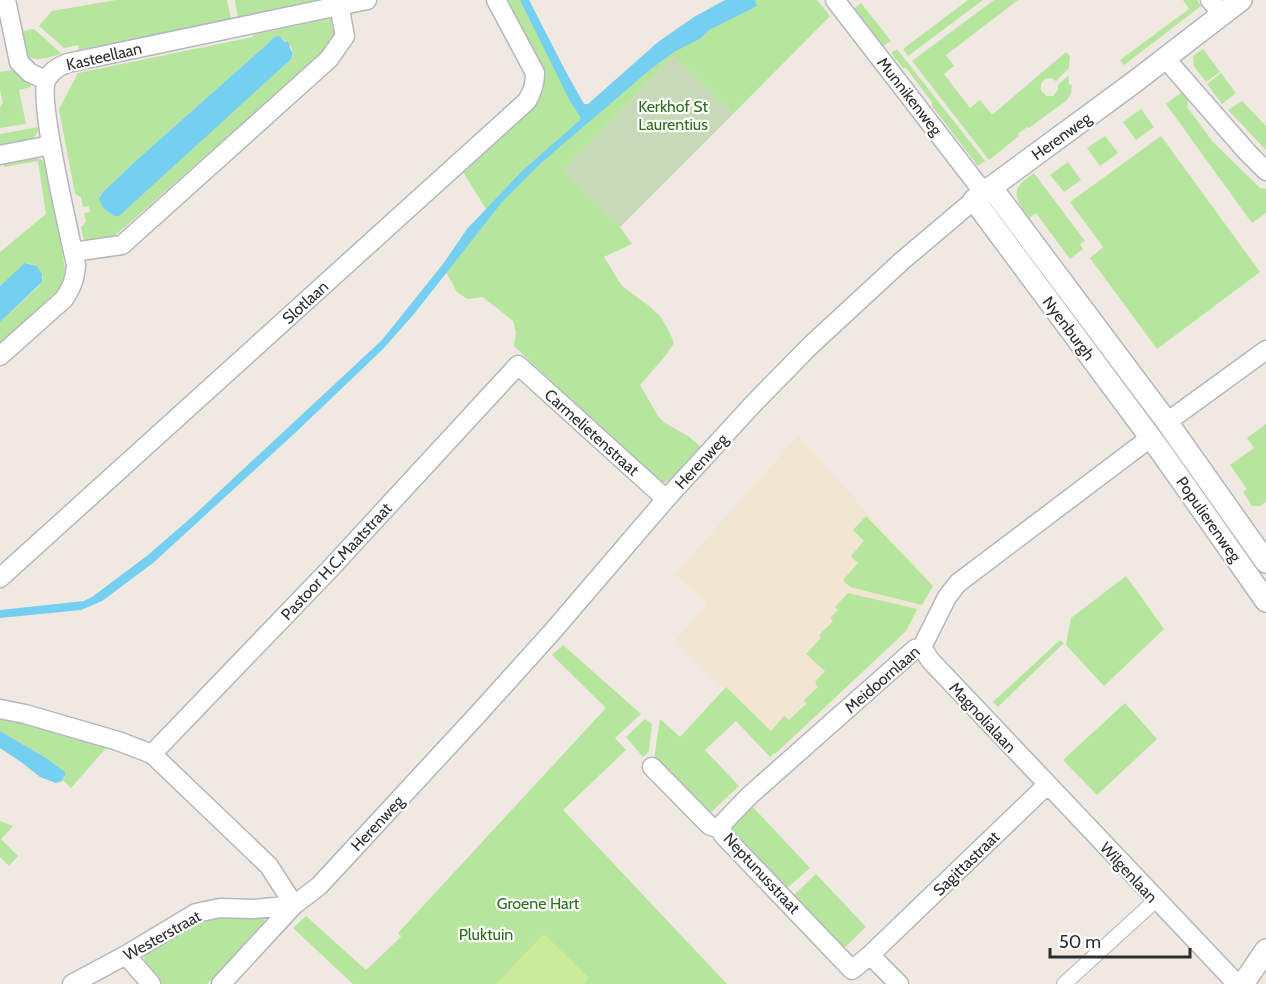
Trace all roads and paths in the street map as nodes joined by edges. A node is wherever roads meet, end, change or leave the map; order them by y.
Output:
1 (6, 0) edge
2 (367, 0) edge
3 (496, 0) edge
4 (835, 0) edge
5 (1241, 0) edge
6 (339, 5) junction
7 (1216, 7) edge
8 (1165, 58) junction
9 (46, 80) junction
10 (51, 145) junction
11 (0, 155) edge
12 (1266, 171) edge
13 (983, 194) junction
14 (73, 252) junction
15 (1266, 350) edge
16 (0, 356) edge
17 (518, 365) joint
18 (1167, 422) junction
19 (1150, 438) junction
20 (666, 499) junction
21 (1259, 539) edge
22 (1266, 562) edge
23 (0, 578) edge
24 (1266, 601) edge
25 (922, 647) junction
26 (0, 709) edge
27 (152, 754) junction
28 (652, 766) dead end
29 (1047, 785) junction
30 (722, 830) junction
31 (1156, 900) junction
32 (294, 905) junction
33 (884, 941) joint
34 (1266, 950) edge
35 (126, 955) junction
36 (870, 955) junction
37 (72, 984) edge
38 (151, 984) edge
39 (221, 984) edge
40 (899, 984) edge
41 (1064, 984) edge
42 (1237, 984) edge
43 (1243, 984) edge

1 - 9 street
2 - 6 street, Kasteellaan
3 - 23 street, Slotlaan
4 - 13 street, Munnikenweg
5 - 7 street, Herenweg
6 - 9 street, Kasteellaan
6 - 14 street
7 - 8 street, Herenweg
8 - 12 street
8 - 13 street, Herenweg
9 - 10 street, Kasteellaan
10 - 11 street
10 - 14 street, Kasteellaan
13 - 18 street, Nyenburgh
13 - 19 street, Nyenburgh
13 - 20 street, Herenweg
14 - 16 street, Kasteellaan
15 - 18 street
17 - 20 street, Carmelietenstraat
17 - 27 street, Pastoor H.C.Maatstraat
18 - 19 street
18 - 21 street, Populierenweg
19 - 24 street, Populierenweg
19 - 25 street, Meidoornlaan
20 - 32 street, Herenweg
21 - 22 street, Populierenweg
25 - 29 street, Magnolialaan
25 - 30 street, Meidoornlaan
26 - 27 street
27 - 32 street
28 - 30 street, Neptunusstraat
29 - 31 street, Wilgenlaan
29 - 33 street, Sagittastraat
30 - 36 street, Neptunusstraat
31 - 41 street
31 - 42 street, Wilgenlaan
32 - 35 street, Westerstraat
32 - 39 street, Herenweg
33 - 36 street, Neptunusstraat
34 - 43 street
35 - 37 street, Westerstraat
35 - 38 street
36 - 40 street

